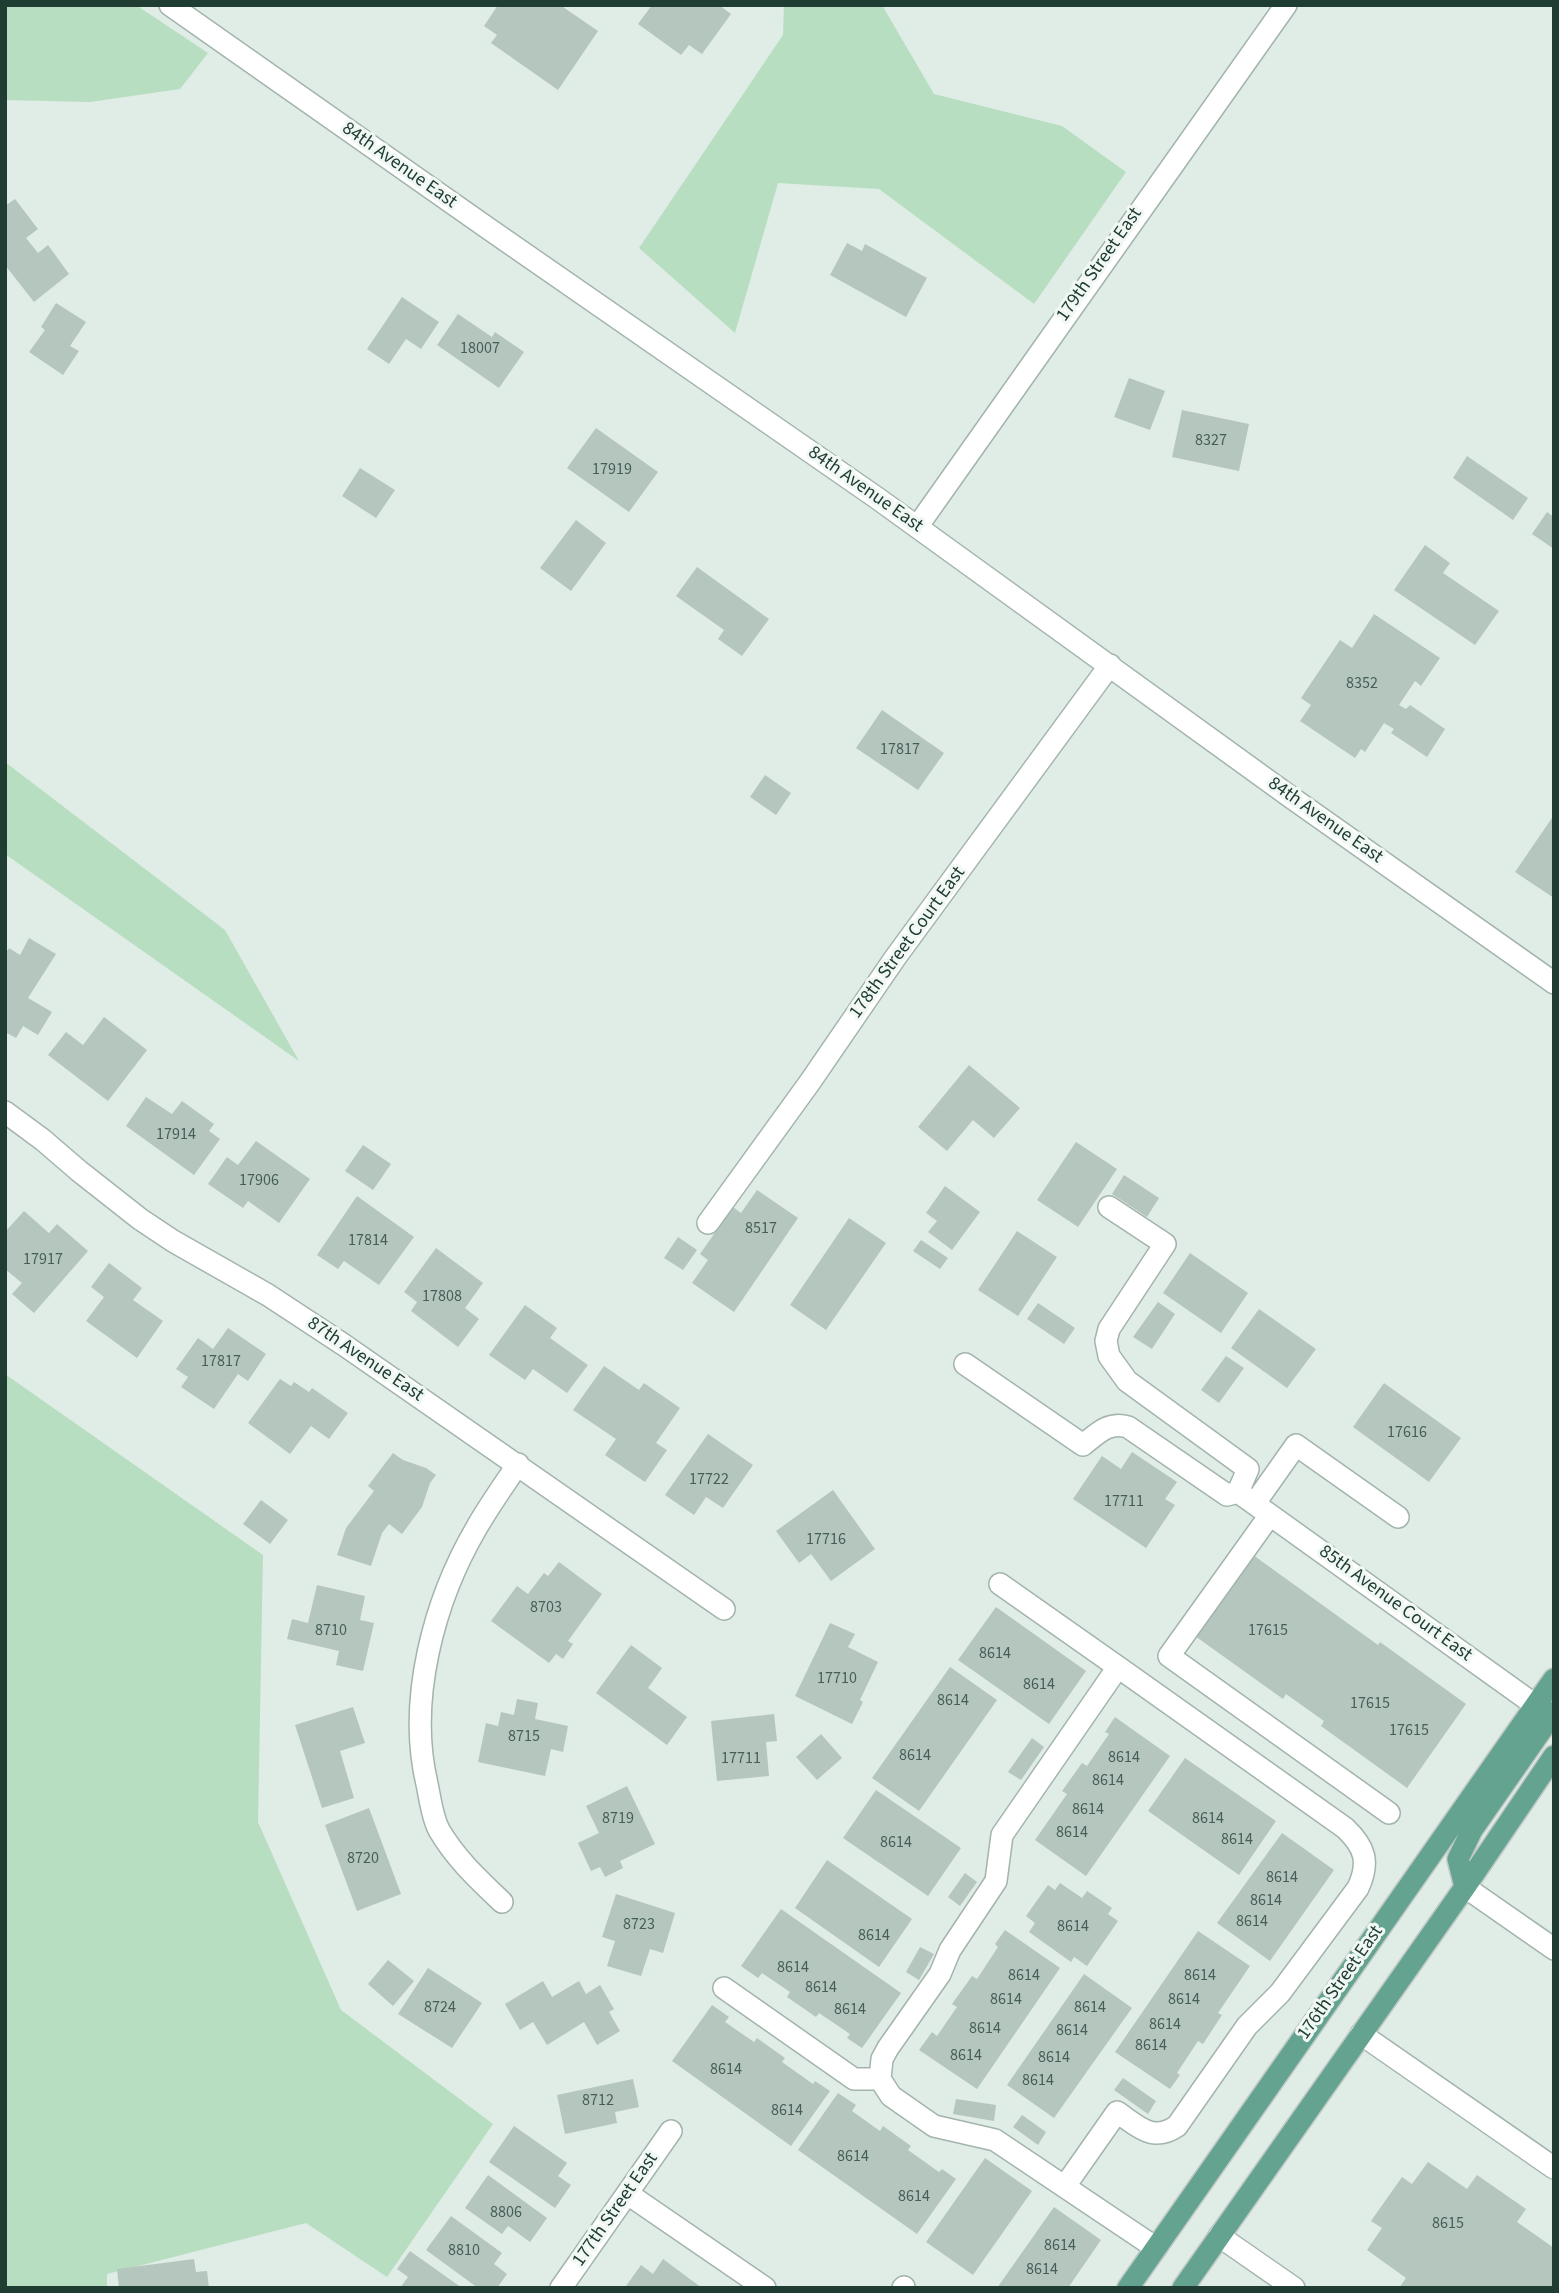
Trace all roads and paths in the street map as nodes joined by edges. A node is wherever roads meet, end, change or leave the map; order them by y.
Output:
1 (170, 5) edge
2 (1286, 5) edge
3 (917, 527) junction
4 (1110, 666) junction
5 (1554, 983) edge
6 (5, 1112) edge
7 (1109, 1207) dead end
8 (708, 1223) dead end
9 (965, 1364) dead end
10 (518, 1464) junction
11 (1255, 1503) junction
12 (1398, 1517) dead end
13 (1000, 1584) dead end
14 (724, 1609) dead end
15 (1118, 1667) junction
16 (1554, 1679) edge
17 (1547, 1711) edge
18 (1554, 1756) edge
19 (1389, 1813) dead end
20 (1465, 1886) junction
21 (502, 1902) dead end
22 (1554, 1949) edge
23 (724, 1989) dead end
24 (1361, 2034) junction
25 (880, 2079) junction
26 (671, 2131) dead end
27 (1554, 2168) edge
28 (1065, 2186) junction
29 (628, 2194) junction
30 (1219, 2236) junction
31 (1156, 2248) junction
32 (561, 2288) edge
33 (765, 2288) edge
34 (1128, 2288) edge
35 (1183, 2288) edge
36 (1294, 2288) edge

1 - 3 street, 84th Avenue East
2 - 3 street, 179th Street East
3 - 4 street, 84th Avenue East
4 - 5 street, 84th Avenue East
4 - 8 street, 178th Street Court East
6 - 10 street, 87th Avenue East
7 - 11 street
9 - 11 street, 85th Avenue Court East
10 - 14 street, 87th Avenue East
10 - 21 street
11 - 12 street
11 - 17 street, 85th Avenue Court East
11 - 19 street
13 - 15 street
15 - 25 street
15 - 28 street
16 - 17 main road, 176th Street East
17 - 20 main road
17 - 31 main road, 176th Street East
18 - 20 main road
20 - 22 street
20 - 24 main road
23 - 25 street
24 - 27 street
24 - 30 main road
25 - 28 street
26 - 29 street, 177th Street East
28 - 31 street
29 - 32 street, 177th Street East
29 - 33 street
30 - 35 main road
30 - 36 street
31 - 34 main road, 176th Street East

